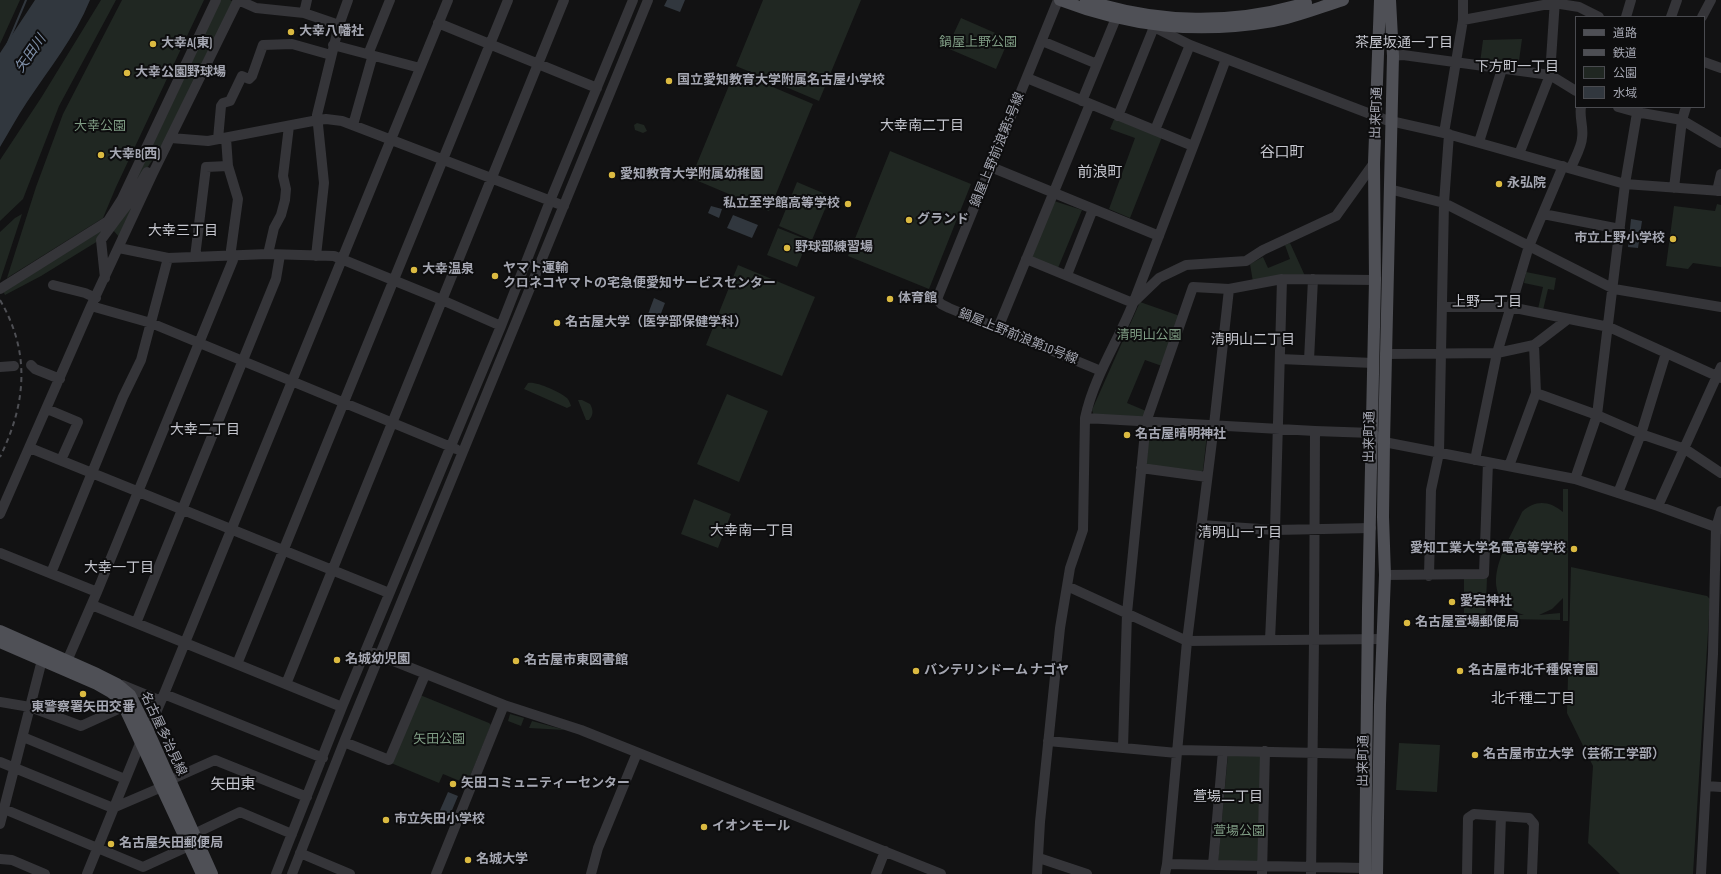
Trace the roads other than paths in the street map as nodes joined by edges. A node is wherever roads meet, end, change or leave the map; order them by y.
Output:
1 (216, 0) edge
2 (307, 0) edge
3 (348, 0) edge
4 (390, 0) edge
5 (448, 0) edge
6 (508, 0) edge
7 (564, 0) edge
8 (633, 0) edge
9 (648, 0) edge
10 (1059, 0) edge
11 (1086, 0) edge
12 (1316, 0) edge
13 (1343, 0) edge
14 (1380, 0) edge
15 (1390, 0) edge
16 (1463, 0) edge
17 (1631, 0) edge
18 (1677, 0) edge
19 (1711, 0) edge
20 (1554, 1) edge
21 (304, 13) junction
22 (1597, 16) edge
23 (1626, 16) edge
24 (1671, 16) edge
25 (1703, 16) edge
26 (1116, 18) junction
27 (1463, 20) junction
28 (1149, 22) junction
29 (438, 23) junction
30 (339, 25) junction
31 (1042, 41) junction
32 (490, 44) junction
33 (1190, 45) junction
34 (332, 50) junction
35 (370, 54) junction
36 (1393, 56) junction
37 (1226, 60) junction
38 (1705, 62) edge
39 (1456, 63) junction
40 (538, 64) junction
41 (1097, 64) junction
42 (420, 68) junction
43 (1721, 68) edge
44 (1502, 69) junction
45 (1550, 75) junction
46 (1027, 78) junction
47 (597, 88) junction
48 (1575, 90) edge
49 (1086, 102) junction
50 (1581, 108) edge
51 (1686, 108) edge
52 (1637, 109) edge
53 (1375, 115) junction
54 (1118, 116) junction
55 (318, 120) junction
56 (1682, 120) junction
57 (1391, 121) junction
58 (353, 125) junction
59 (289, 126) junction
60 (1156, 130) junction
61 (1447, 133) junction
62 (171, 138) junction
63 (222, 138) junction
64 (390, 140) junction
65 (1479, 142) junction
66 (1721, 143) edge
67 (1193, 146) junction
68 (1519, 154) junction
69 (443, 159) junction
70 (1374, 163) junction
71 (228, 166) junction
72 (991, 167) junction
73 (1567, 167) junction
74 (1721, 174) edge
75 (492, 179) junction
76 (1625, 184) junction
77 (1674, 188) junction
78 (1389, 189) junction
79 (1719, 191) edge
80 (1054, 193) junction
81 (550, 201) junction
82 (1444, 203) junction
83 (564, 206) junction
84 (1093, 209) junction
85 (1543, 214) junction
86 (111, 221) junction
87 (1620, 229) junction
88 (1158, 236) junction
89 (1529, 246) junction
90 (119, 248) junction
91 (268, 254) junction
92 (280, 255) junction
93 (232, 256) junction
94 (316, 256) junction
95 (195, 257) junction
96 (168, 258) junction
97 (342, 258) junction
98 (1026, 259) junction
99 (1067, 275) junction
100 (105, 278) junction
101 (1282, 278) junction
102 (1313, 279) junction
103 (393, 280) junction
104 (1375, 280) junction
105 (53, 285) dead end
106 (0, 289) edge
107 (1229, 289) junction
108 (1614, 289) junction
109 (937, 299) joint
110 (442, 300) junction
111 (94, 302) junction
112 (1133, 303) junction
113 (1442, 307) junction
114 (1510, 307) junction
115 (1721, 307) edge
116 (1568, 319) junction
117 (151, 323) junction
118 (501, 326) junction
119 (1609, 327) junction
120 (998, 328) junction
121 (199, 342) junction
122 (1534, 345) junction
123 (1442, 353) junction
124 (1497, 353) junction
125 (1666, 353) junction
126 (1385, 354) junction
127 (1280, 359) junction
128 (1309, 360) junction
129 (243, 361) junction
130 (1373, 363) junction
131 (31, 365) dead end
132 (14, 366) dead end
133 (0, 367) edge
134 (1101, 371) junction
135 (1720, 374) edge
136 (60, 379) junction
137 (292, 381) junction
138 (1536, 393) junction
139 (344, 402) junction
140 (47, 409) junction
141 (1597, 415) junction
142 (1085, 418) junction
143 (392, 421) junction
144 (1146, 422) junction
145 (1214, 425) junction
146 (1278, 429) junction
147 (1314, 432) junction
148 (1372, 433) junction
149 (1641, 434) junction
150 (1384, 442) junction
151 (450, 446) junction
152 (30, 448) junction
153 (1685, 449) junction
154 (463, 452) junction
155 (1439, 453) junction
156 (61, 460) junction
157 (1475, 460) junction
158 (1488, 462) junction
159 (1509, 466) junction
160 (1141, 468) junction
161 (93, 472) junction
162 (1721, 473) edge
163 (1207, 477) junction
164 (1575, 479) junction
165 (138, 491) junction
166 (1618, 493) junction
167 (1658, 506) junction
168 (182, 508) junction
169 (1721, 511) edge
170 (0, 514) edge
171 (1201, 525) junction
172 (1315, 528) junction
173 (1371, 528) junction
174 (1718, 528) edge
175 (231, 529) junction
176 (1275, 530) junction
177 (283, 551) junction
178 (0, 553) edge
179 (332, 571) junction
180 (51, 573) junction
181 (1385, 575) junction
182 (1430, 576) junction
183 (1067, 586) junction
184 (97, 592) junction
185 (389, 594) junction
186 (92, 605) junction
187 (1127, 613) junction
188 (136, 623) junction
189 (0, 632) edge
190 (1368, 639) junction
191 (1382, 639) junction
192 (1270, 640) junction
193 (1314, 640) junction
194 (1186, 641) junction
195 (0, 642) edge
196 (184, 643) junction
197 (366, 650) junction
198 (1717, 654) edge
199 (380, 656) junction
200 (42, 660) junction
201 (67, 661) junction
202 (237, 664) junction
203 (425, 675) junction
204 (112, 682) junction
205 (286, 684) junction
206 (163, 697) junction
207 (0, 702) edge
208 (504, 705) junction
209 (124, 706) junction
210 (30, 707) junction
211 (342, 708) junction
212 (148, 731) junction
213 (22, 737) junction
214 (141, 741) junction
215 (1048, 741) junction
216 (344, 742) junction
217 (1123, 748) junction
218 (1178, 751) junction
219 (1223, 751) junction
220 (1265, 751) junction
221 (637, 752) junction
222 (1313, 752) junction
223 (1366, 754) junction
224 (323, 758) junction
225 (0, 762) edge
226 (14, 768) junction
227 (125, 779) junction
228 (166, 784) junction
229 (1706, 786) junction
230 (1721, 786) edge
231 (307, 797) junction
232 (113, 808) junction
233 (4, 809) junction
234 (1501, 816) junction
235 (0, 824) edge
236 (194, 834) junction
237 (292, 834) junction
238 (189, 846) junction
239 (97, 848) junction
240 (885, 851) junction
241 (300, 853) junction
242 (1039, 858) junction
243 (0, 859) edge
244 (1213, 865) junction
245 (1166, 869) edge
246 (1262, 870) edge
247 (1311, 870) edge
248 (1365, 871) edge
249 (935, 873) edge
250 (45, 874) edge
251 (87, 874) edge
252 (202, 874) edge
253 (212, 874) edge
254 (276, 874) edge
255 (292, 874) edge
256 (350, 874) edge
257 (436, 874) edge
258 (591, 874) edge
259 (876, 874) edge
260 (1037, 874) edge
261 (1087, 874) edge
262 (1377, 874) edge
263 (1466, 874) edge
264 (1499, 874) edge
265 (1532, 874) edge
266 (1701, 874) edge

1 - 86 street
2 - 21 street
3 - 30 street
4 - 35 street
5 - 29 street
6 - 32 street
7 - 40 street
8 - 47 street
9 - 83 street
10 - 26 main road
10 - 31 street, 鍋屋上野前浪第5号線
11 - 28 main road
12 - 28 main road
13 - 28 main road
14 - 53 main road, 出来町通
15 - 36 main road, 出来町通
16 - 27 street
17 - 23 street
18 - 24 street
19 - 25 street
20 - 22 street
20 - 27 street
20 - 45 street
21 - 30 street
21 - 62 street
26 - 28 main road
26 - 41 street
27 - 39 street
28 - 33 street
28 - 54 street
29 - 32 street
29 - 42 street
30 - 34 street
31 - 41 street
31 - 46 street, 鍋屋上野前浪第5号線
32 - 40 street
32 - 69 street
33 - 37 street
33 - 60 street
34 - 35 street
34 - 55 street
34 - 63 street
35 - 42 street
35 - 58 street
36 - 39 street
36 - 57 main road, 出来町通
37 - 53 street
37 - 67 street
38 - 43 street
39 - 44 street
39 - 61 street
40 - 47 street
40 - 75 street
41 - 49 street
42 - 64 street
44 - 45 street
44 - 65 street
45 - 48 street
45 - 68 street
46 - 49 street
46 - 72 street, 鍋屋上野前浪第5号線
47 - 81 street
49 - 54 street
49 - 80 street
50 - 73 street
51 - 56 street
52 - 56 street
52 - 76 street
53 - 57 street
53 - 70 main road, 出来町通
54 - 60 street
55 - 58 street
55 - 59 street
55 - 94 street
56 - 66 street
56 - 77 street
57 - 61 street
57 - 78 main road, 出来町通
58 - 64 street
59 - 63 street
59 - 91 street
60 - 67 street
61 - 65 street
61 - 82 street
62 - 63 street
62 - 86 street
62 - 90 street
63 - 71 street
64 - 69 street
64 - 97 street
65 - 68 street
67 - 88 street
68 - 73 street
69 - 75 street
69 - 103 street
70 - 104 main road, 出来町通
70 - 112 street
71 - 93 street
71 - 95 street
72 - 80 street
72 - 109 street, 鍋屋上野前浪第5号線
73 - 76 street
73 - 85 street
74 - 79 street
75 - 81 street
75 - 110 street
76 - 77 street
76 - 87 street
77 - 79 street
78 - 82 street
78 - 126 main road, 出来町通
80 - 84 street
80 - 98 street
81 - 83 street
81 - 118 street
82 - 89 street
82 - 113 street
83 - 154 street
84 - 88 street
84 - 99 street
85 - 87 street
85 - 89 street
86 - 100 street
86 - 106 street
87 - 108 street
88 - 112 street
89 - 108 street
89 - 114 street
90 - 96 street
90 - 100 street
91 - 92 street
91 - 93 street
92 - 94 street
92 - 129 street
93 - 95 street
93 - 121 street
94 - 97 street
95 - 96 street
96 - 117 street
97 - 103 street
97 - 137 street
98 - 99 street
98 - 120 street
99 - 112 street
100 - 111 street
101 - 102 street
101 - 107 street
101 - 127 street
102 - 104 street
102 - 128 street
103 - 110 street
103 - 139 street
104 - 130 main road, 出来町通
105 - 111 street
107 - 144 street
107 - 145 street
108 - 115 street
108 - 119 street
109 - 120 street, 鍋屋上野前浪第10号線
110 - 118 street
110 - 143 street
111 - 117 street
111 - 136 street
112 - 134 street
113 - 114 street
113 - 123 street
114 - 116 street
114 - 124 street
116 - 119 street
116 - 122 street
117 - 121 street
117 - 161 street
118 - 151 street
119 - 125 street
119 - 141 street
120 - 134 street, 鍋屋上野前浪第10号線
121 - 129 street
121 - 165 street
122 - 124 street
122 - 138 street
123 - 124 street
123 - 126 street
123 - 155 street
124 - 157 street
125 - 135 street
125 - 149 street
126 - 150 main road, 出来町通
127 - 128 street
127 - 146 street
128 - 130 street
129 - 137 street
129 - 168 street
130 - 148 main road, 出来町通
131 - 136 street
132 - 133 street
134 - 142 street
135 - 153 street
136 - 140 street
137 - 139 street
137 - 175 street
138 - 141 street
138 - 159 street
139 - 143 street
139 - 177 street
140 - 152 street
140 - 156 street
141 - 149 street
141 - 164 street
142 - 144 street
142 - 183 street
143 - 151 street
143 - 179 street
144 - 145 street
144 - 160 street
145 - 146 street
145 - 163 street
146 - 147 street
146 - 176 street
147 - 148 street
147 - 172 street
148 - 150 street
148 - 173 main road, 出来町通
149 - 153 street
149 - 166 street
150 - 155 street
150 - 181 main road, 出来町通
151 - 154 street
151 - 185 street
152 - 156 street
152 - 170 street
153 - 162 street
153 - 167 street
154 - 199 street
155 - 157 street
155 - 182 street
156 - 161 street
157 - 158 street
158 - 159 street
158 - 182 street
159 - 164 street
160 - 163 street
160 - 187 street
161 - 165 street
161 - 180 street
163 - 171 street
164 - 166 street
165 - 168 street
165 - 184 street
166 - 167 street
167 - 174 street
168 - 175 street
168 - 188 street
169 - 174 street
171 - 176 street
171 - 194 street
172 - 173 street
172 - 176 street
172 - 193 street
173 - 190 main road, 出来町通
174 - 198 street
175 - 177 street
175 - 196 street
176 - 192 street
177 - 179 street
177 - 202 street
178 - 180 street
179 - 185 street
179 - 205 street
180 - 184 street
181 - 182 street
181 - 191 main road, 出来町通
183 - 187 street
183 - 215 street
184 - 186 street
185 - 197 street
186 - 188 street
186 - 201 street
187 - 194 street
187 - 217 street
188 - 196 street
189 - 201 main road, 名古屋多治見線
190 - 191 street
190 - 193 street
190 - 223 main road, 出来町通
191 - 262 main road, 出来町通
192 - 193 street
192 - 194 street
193 - 222 street
194 - 218 street
195 - 200 main road, 名古屋多治見線
196 - 202 street
196 - 206 street
197 - 199 street
197 - 211 street
198 - 229 street
199 - 203 street
199 - 216 street
200 - 209 main road, 名古屋多治見線
200 - 210 street
201 - 204 main road, 名古屋多治見線
202 - 205 street
203 - 208 street
203 - 216 street
204 - 206 street
204 - 212 main road, 名古屋多治見線
205 - 211 street
206 - 212 street
206 - 224 street
207 - 210 street
208 - 221 street
208 - 257 street
209 - 210 street
209 - 214 main road, 名古屋多治見線
210 - 213 street
211 - 224 street
212 - 214 street
212 - 228 main road, 名古屋多治見線
213 - 226 street
213 - 227 street
214 - 227 street
214 - 228 main road, 名古屋多治見線
215 - 217 street
215 - 242 street
216 - 241 street
217 - 218 street
218 - 219 street
218 - 245 street
219 - 220 street
219 - 244 street
220 - 222 street
220 - 246 street
221 - 240 street
221 - 258 street
222 - 223 street
222 - 247 street
223 - 248 main road, 出来町通
224 - 231 street
225 - 226 street
226 - 232 street
226 - 233 street
227 - 232 street
228 - 231 street
228 - 232 street
228 - 236 main road, 名古屋多治見線
228 - 238 main road, 名古屋多治見線
229 - 230 street
229 - 266 street
231 - 237 street
232 - 239 street
233 - 235 street
233 - 239 street
234 - 263 street
234 - 264 street
234 - 265 street
236 - 237 street
236 - 253 main road, 名古屋多治見線
237 - 254 street
238 - 239 street
238 - 252 main road, 名古屋多治見線
239 - 251 street
240 - 249 street
240 - 259 street
241 - 255 street
241 - 256 street
242 - 260 street
242 - 261 street
243 - 250 street
244 - 245 street
244 - 246 street
246 - 247 street
247 - 248 street

